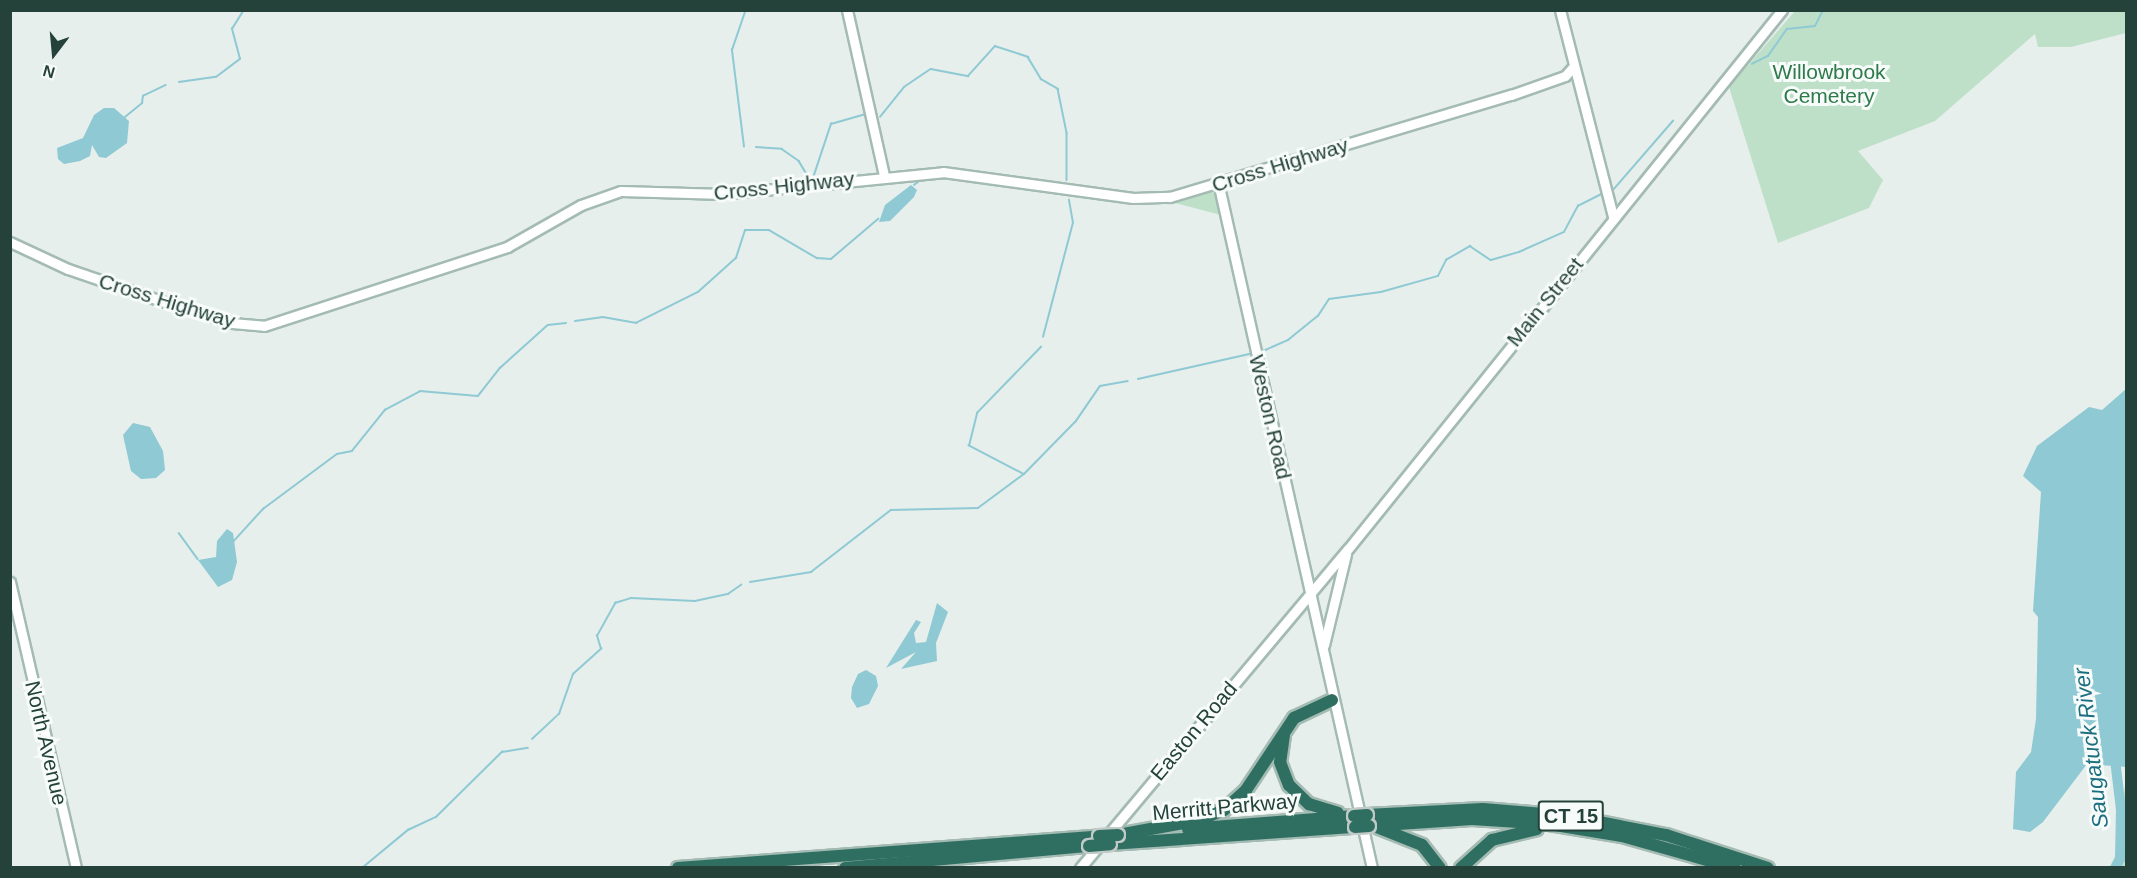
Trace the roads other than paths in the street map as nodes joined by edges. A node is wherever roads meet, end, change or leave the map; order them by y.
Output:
1 (847, 10) edge
2 (1560, 10) edge
3 (1782, 10) edge
4 (1574, 66) junction
5 (885, 176) junction
6 (1218, 182) junction
7 (1613, 218) junction
8 (10, 243) edge
9 (1348, 549) junction
10 (10, 582) edge
11 (1309, 594) junction
12 (1324, 652) junction
13 (1332, 700) junction
14 (1294, 718) junction
15 (1361, 821) junction
16 (1118, 835) junction
17 (1622, 837) junction
18 (76, 867) edge
19 (678, 867) edge
20 (845, 867) edge
21 (1080, 867) edge
22 (1372, 867) edge
23 (1440, 867) edge
24 (1461, 867) edge
25 (1735, 867) edge
26 (1768, 867) edge

1 - 5 main road
2 - 4 main road
3 - 7 main road, Main Street
4 - 6 main road, Cross Highway
4 - 7 main road
5 - 6 main road, Cross Highway
5 - 8 main road, Cross Highway
6 - 11 main road, Weston Road
7 - 9 main road, Main Street
9 - 11 main road, Main Street
9 - 12 main road, Weston Road
10 - 18 main road, North Avenue
11 - 12 main road, Weston Road
11 - 21 main road, Easton Road
12 - 13 main road, Weston Road
13 - 14 highway
13 - 22 main road, Weston Road
14 - 15 highway
14 - 16 highway
15 - 16 highway, Merritt Parkway / CT 15
15 - 17 highway, Merritt Parkway / CT 15
15 - 20 highway, Merritt Parkway / CT 15, bridge
15 - 23 highway
15 - 26 highway, Merritt Parkway / CT 15
16 - 19 highway, Merritt Parkway / CT 15, bridge
17 - 24 highway
17 - 25 highway, Merritt Parkway / CT 15

